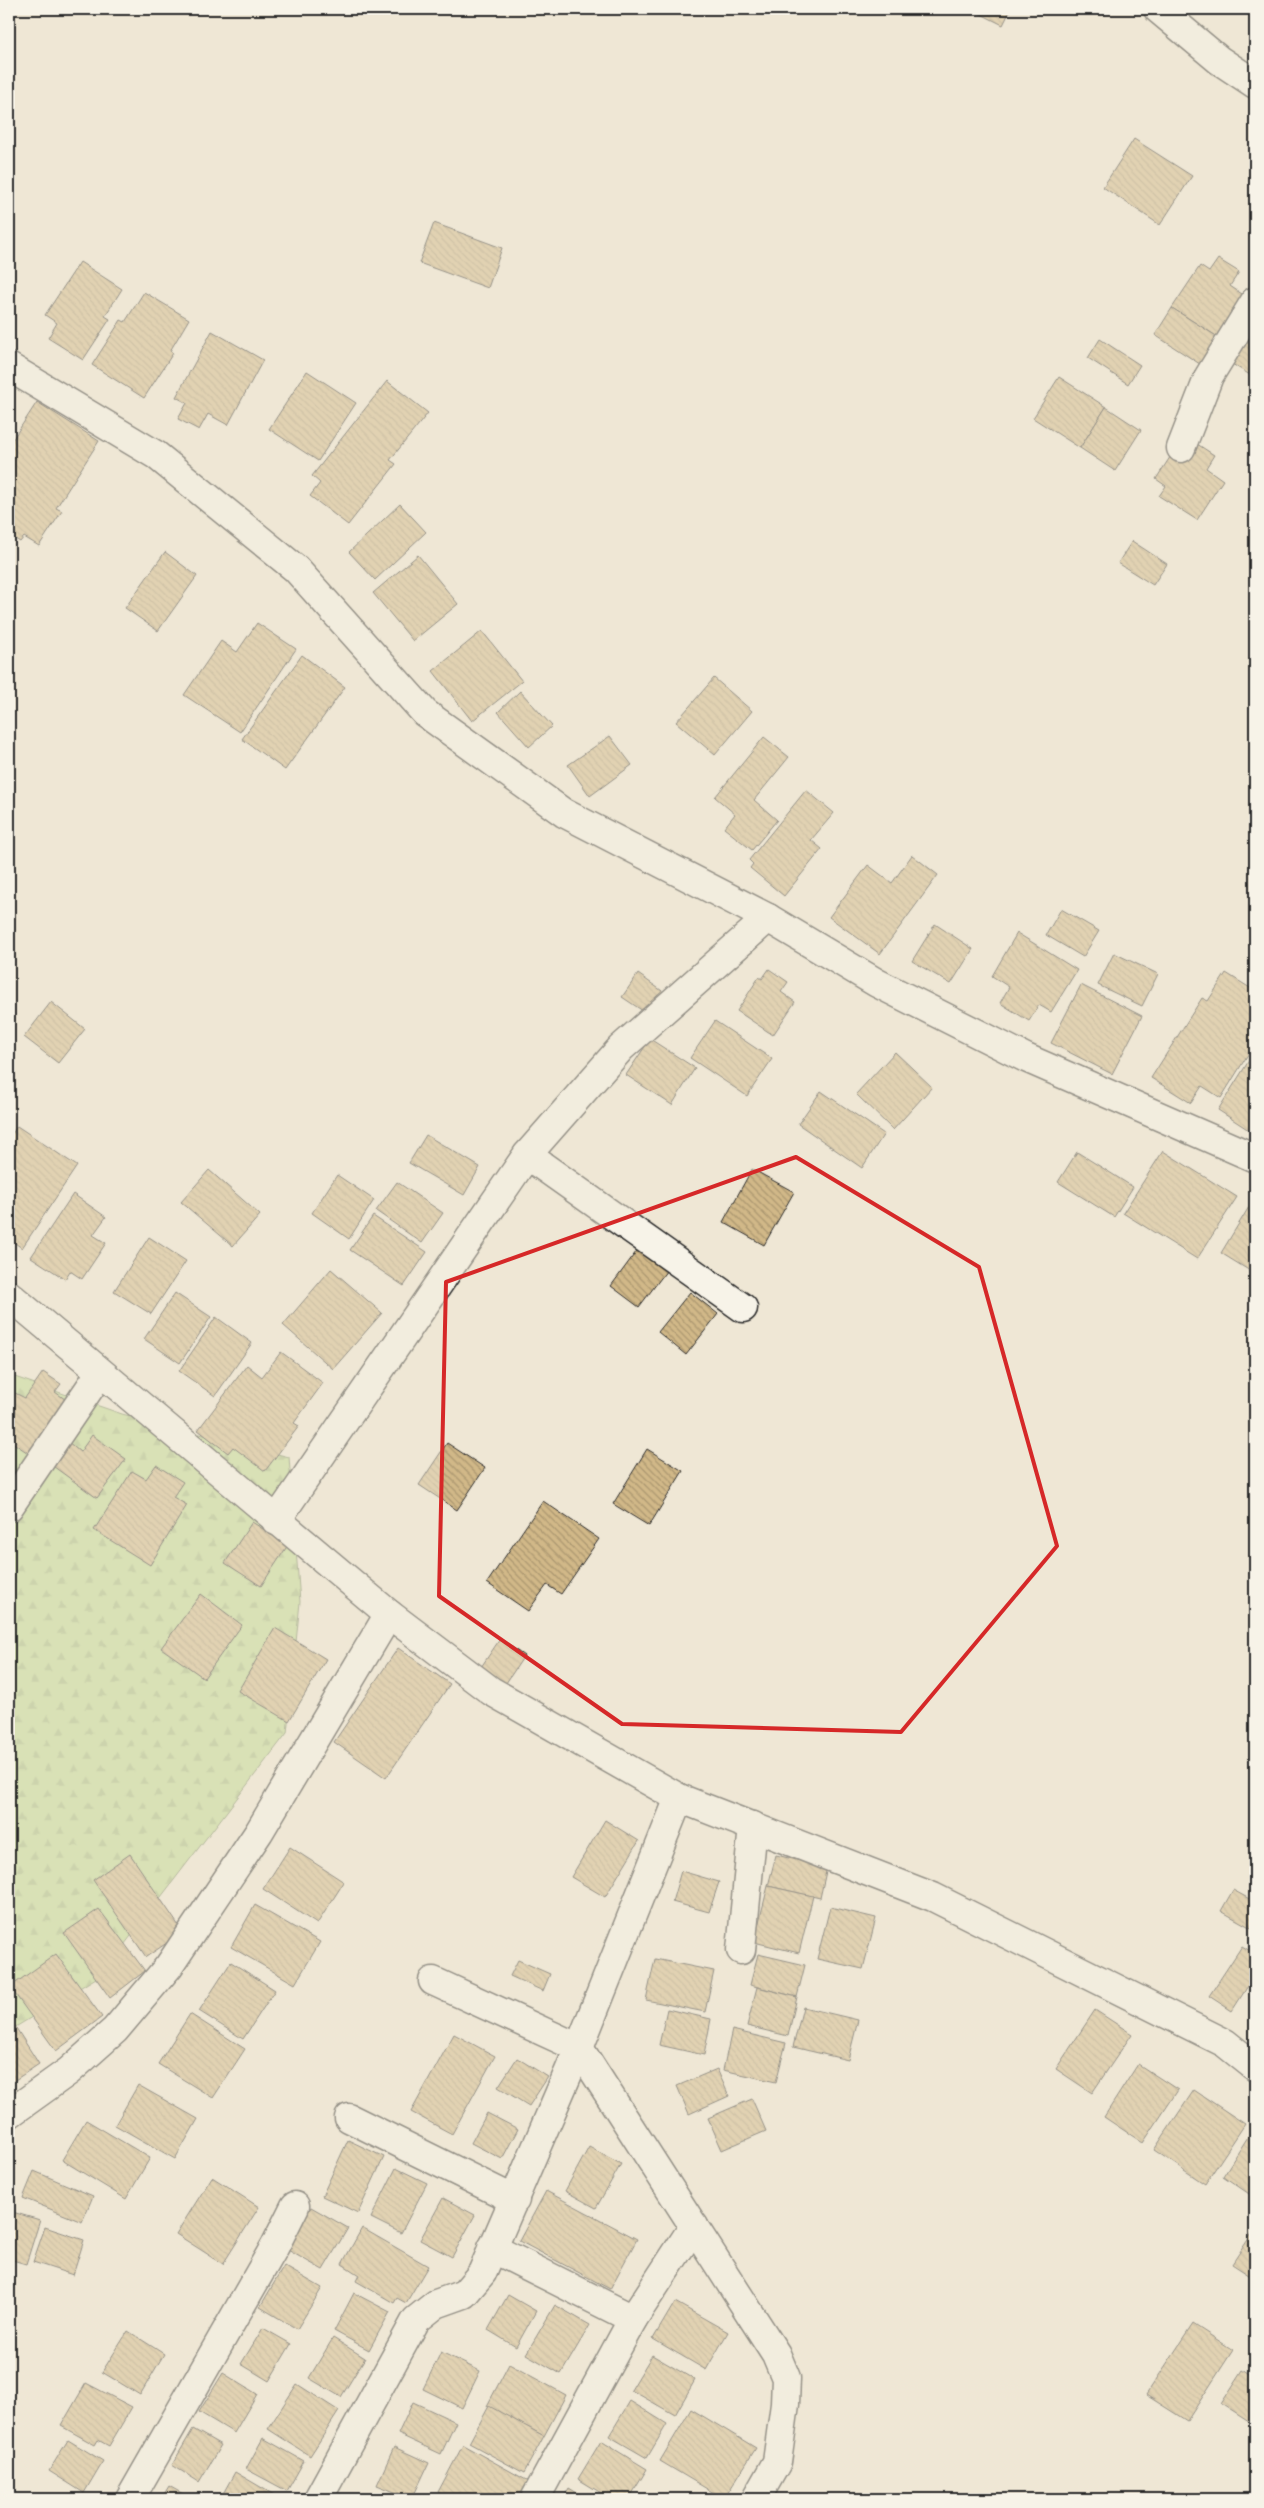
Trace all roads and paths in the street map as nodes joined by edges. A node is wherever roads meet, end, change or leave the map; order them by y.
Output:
1 (1158, 9) edge
2 (1255, 84) edge
3 (1255, 301) edge
4 (9, 367) edge
5 (1181, 448) dead end
6 (768, 918) junction
7 (527, 1155) junction
8 (1255, 1158) edge
9 (9, 1296) edge
10 (743, 1308) dead end
11 (100, 1373) junction
12 (9, 1507) edge
13 (276, 1521) junction
14 (389, 1614) junction
15 (679, 1798) junction
16 (753, 1826) junction
17 (741, 1950) dead end
18 (432, 1981) dead end
19 (579, 2048) junction
20 (1255, 2067) edge
21 (9, 2114) edge
22 (349, 2118) dead end
23 (515, 2200) junction
24 (295, 2206) dead end
25 (694, 2226) junction
26 (492, 2248) junction
27 (633, 2319) junction
28 (130, 2499) edge
29 (318, 2499) edge
30 (535, 2499) edge
31 (756, 2499) edge

1 - 2 street
3 - 5 street
4 - 6 street
6 - 7 street
6 - 8 street
7 - 10 street
7 - 13 street
9 - 11 street
11 - 12 street
11 - 13 street
13 - 14 street
14 - 15 street
14 - 21 street
15 - 16 street
15 - 19 street
16 - 17 street
16 - 20 street
18 - 19 street
19 - 23 street
19 - 25 street
22 - 23 street
23 - 26 street
24 - 28 street
25 - 27 street
25 - 31 street
26 - 27 street
26 - 29 street
27 - 30 street

